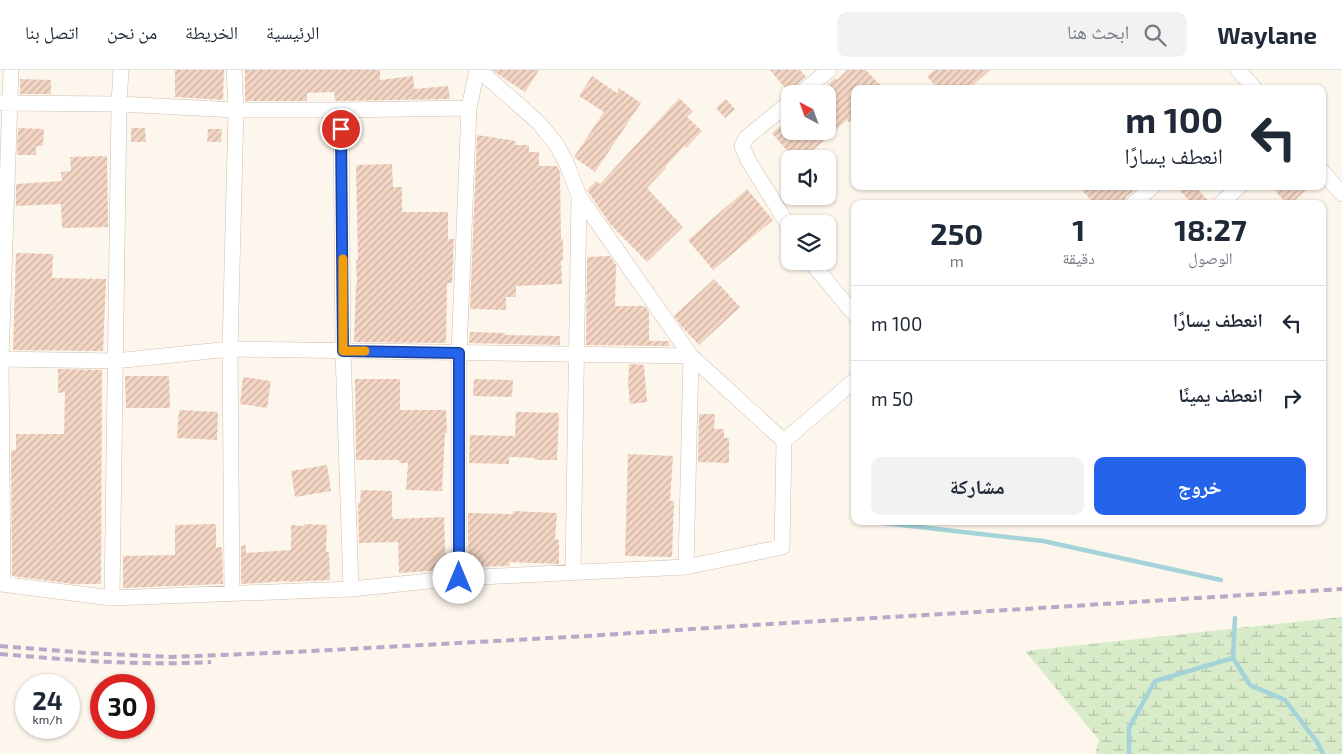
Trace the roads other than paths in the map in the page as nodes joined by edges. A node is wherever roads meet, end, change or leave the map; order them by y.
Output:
1 (11, 70) edge
2 (121, 70) edge
3 (234, 70) edge
4 (478, 70) edge
5 (828, 70) edge
6 (1238, 70) edge
7 (810, 85) edge
8 (1252, 85) edge
9 (5, 103) edge
10 (119, 104) junction
11 (469, 108) junction
12 (781, 109) edge
13 (236, 110) junction
14 (341, 110) junction
15 (1326, 176) edge
16 (1149, 190) edge
17 (1236, 190) edge
18 (1342, 194) edge
19 (578, 196) junction
20 (1137, 200) edge
21 (1224, 200) edge
22 (782, 215) edge
23 (818, 270) edge
24 (851, 310) edge
25 (230, 349) junction
26 (343, 351) junction
27 (459, 353) junction
28 (576, 354) junction
29 (691, 356) junction
30 (0, 359) edge
31 (115, 361) junction
32 (851, 383) edge
33 (784, 441) junction
34 (686, 567) junction
35 (573, 572) junction
36 (459, 578) junction
37 (1, 584) edge
38 (352, 589) junction
39 (232, 592) junction
40 (112, 598) junction

1 - 9 street
2 - 10 street
3 - 13 street
4 - 11 street
4 - 19 street
5 - 7 street
6 - 8 street
9 - 10 street
9 - 30 street
10 - 13 street
10 - 31 street
11 - 14 street
11 - 27 street
12 - 22 street
13 - 14 street
13 - 25 street
14 - 26 street
15 - 18 street
16 - 20 street
17 - 21 street
19 - 28 street
19 - 29 street
23 - 24 street
25 - 26 street
25 - 31 street
25 - 39 street
26 - 27 street
26 - 38 street
27 - 28 street
27 - 36 street
28 - 29 street
28 - 35 street
29 - 33 street
29 - 34 street
30 - 31 street
30 - 37 street
31 - 40 street
32 - 33 street
33 - 34 street
34 - 35 street
35 - 36 street
36 - 38 street
37 - 40 street
38 - 39 street
39 - 40 street

